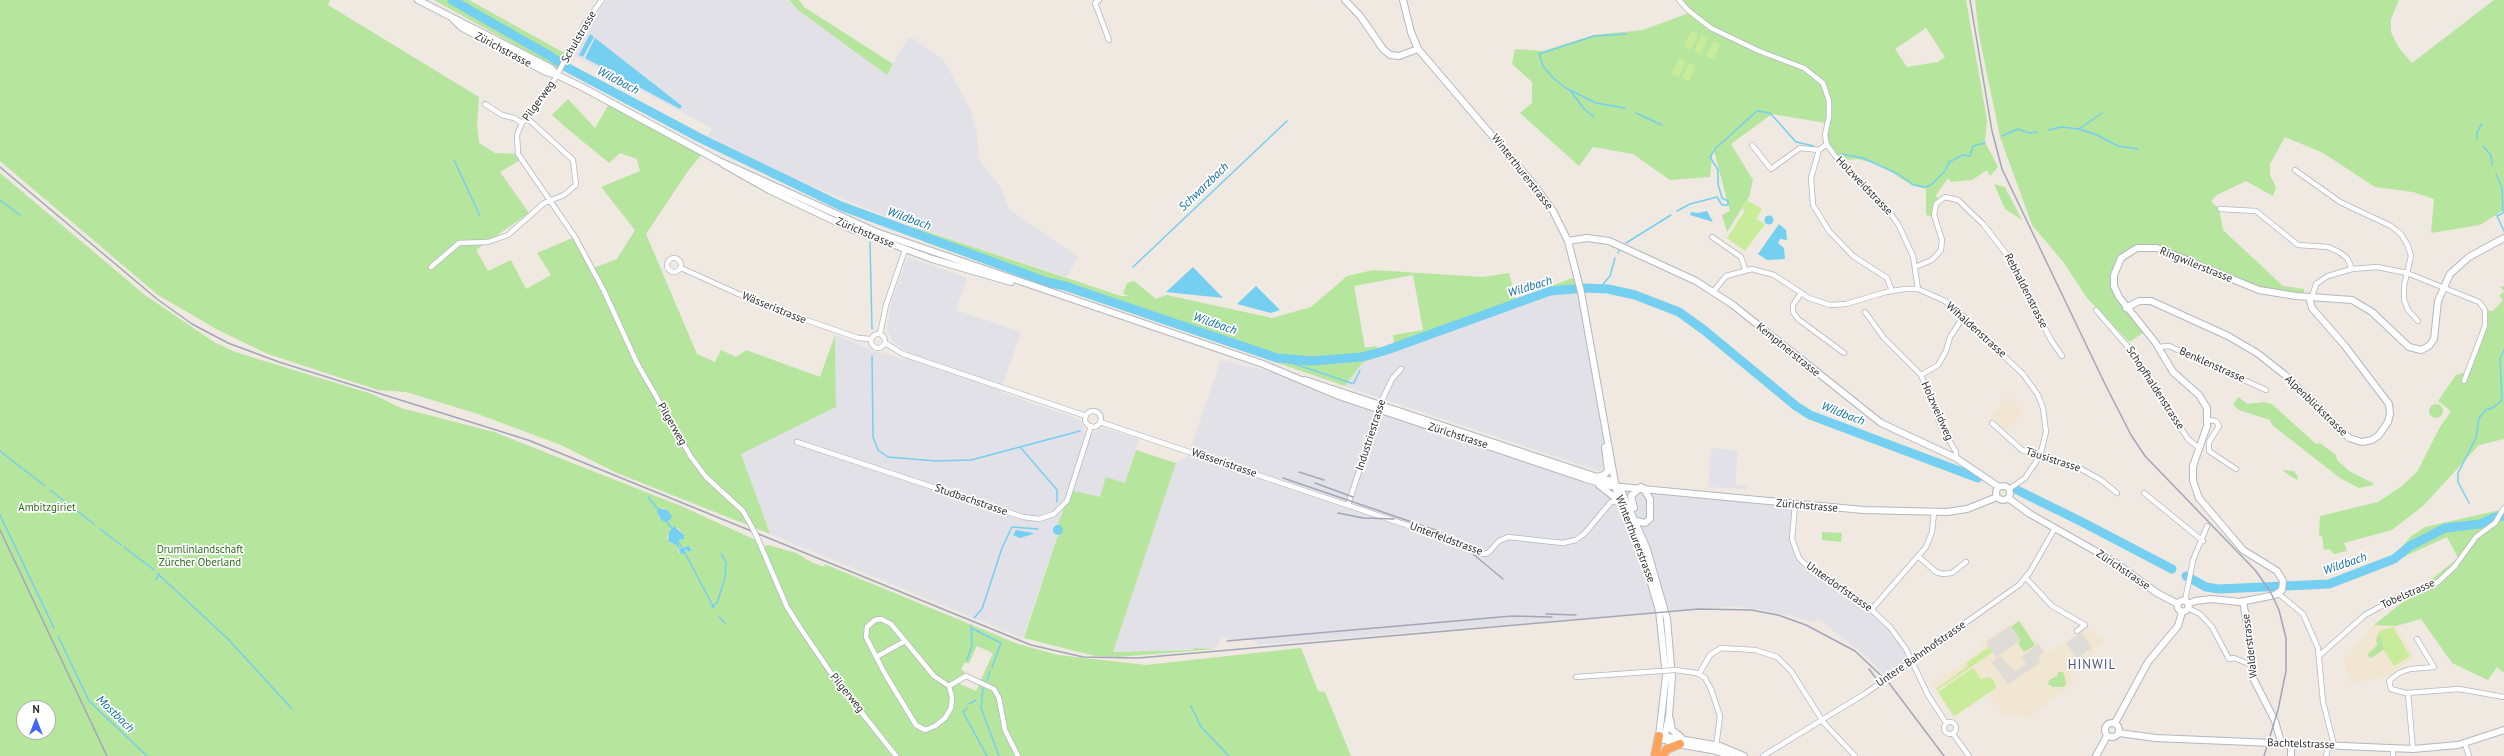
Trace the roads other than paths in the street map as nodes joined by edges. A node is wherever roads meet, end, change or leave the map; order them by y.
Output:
1 (418, 0) edge
2 (602, 0) edge
3 (1099, 0) edge
4 (1345, 0) edge
5 (1403, 0) edge
6 (1679, 0) edge
7 (1109, 40) dead end
8 (1418, 50) junction
9 (557, 75) junction
10 (485, 104) dead end
11 (526, 118) junction
12 (522, 123) junction
13 (1827, 144) junction
14 (1752, 145) dead end
15 (1819, 150) junction
16 (719, 161) junction
17 (2295, 170) dead end
18 (550, 201) junction
19 (2220, 209) dead end
20 (1712, 237) dead end
21 (2504, 238) edge
22 (1568, 242) junction
23 (907, 247) junction
24 (431, 267) dead end
25 (1915, 267) junction
26 (681, 268) dead end
27 (1745, 269) junction
28 (2352, 269) junction
29 (2407, 273) junction
30 (2443, 287) junction
31 (1918, 289) junction
32 (1892, 291) junction
33 (1713, 292) junction
34 (1800, 293) junction
35 (2311, 297) junction
36 (2126, 308) junction
37 (2096, 310) dead end
38 (1865, 312) dead end
39 (1964, 316) junction
40 (2418, 321) dead end
41 (880, 334) junction
42 (871, 339) junction
43 (885, 343) junction
44 (2158, 347) junction
45 (1844, 353) dead end
46 (2062, 356) dead end
47 (1401, 369) dead end
48 (1920, 375) junction
49 (2464, 381) dead end
50 (2266, 390) dead end
51 (1380, 406) junction
52 (1086, 416) junction
53 (2208, 420) junction
54 (1100, 422) junction
55 (1992, 423) dead end
56 (1091, 426) junction
57 (1606, 438) junction
58 (797, 442) dead end
59 (2199, 448) junction
60 (2040, 456) junction
61 (1956, 458) junction
62 (2236, 469) dead end
63 (1597, 477) junction
64 (1586, 479) junction
65 (1616, 485) junction
66 (1641, 487) junction
67 (1999, 487) junction
68 (2009, 489) junction
69 (2117, 493) dead end
70 (2144, 493) dead end
71 (1997, 497) junction
72 (2008, 498) junction
73 (1620, 501) junction
74 (1348, 505) junction
75 (1795, 505) junction
76 (2504, 508) edge
77 (1934, 512) junction
78 (1636, 521) junction
79 (2207, 526) dead end
80 (2055, 528) junction
81 (2203, 541) junction
82 (1919, 557) junction
83 (1966, 562) dead end
84 (2026, 578) junction
85 (2278, 594) junction
86 (2243, 602) junction
87 (2178, 604) joint
88 (2186, 606) junction
89 (1872, 609) junction
90 (2076, 631) dead end
91 (2416, 639) dead end
92 (905, 641) junction
93 (2320, 655) junction
94 (876, 658) junction
95 (1912, 660) junction
96 (2252, 665) junction
97 (1699, 674) junction
98 (1576, 677) dead end
99 (949, 686) junction
100 (2408, 693) junction
101 (2504, 697) edge
102 (1669, 716) junction
103 (1821, 720) junction
104 (1946, 723) junction
105 (2115, 723) junction
106 (2504, 730) edge
107 (2119, 733) junction
108 (1954, 734) junction
109 (2107, 736) junction
110 (1663, 737) junction
111 (1682, 742) junction
112 (2281, 742) junction
113 (2291, 743) junction
114 (2464, 744) junction
115 (2332, 745) junction
116 (1716, 748) junction
117 (2393, 748) junction
118 (2413, 749) junction
119 (896, 756) edge
120 (1018, 756) edge
121 (1655, 756) edge
122 (1662, 756) edge
123 (1732, 756) edge
124 (1744, 756) edge
125 (1763, 756) edge
126 (1855, 756) edge
127 (1969, 756) edge
128 (2096, 756) edge
129 (2291, 756) edge
130 (2326, 756) edge
131 (2393, 756) edge
132 (2469, 756) edge

1 - 9 street, Zürichstrasse
2 - 9 street, Schulstrasse
3 - 7 street
4 - 8 street
5 - 8 street, Winterthurerstrasse
6 - 13 street
8 - 22 street, Winterthurerstrasse
9 - 11 street, Pilgerweg
9 - 16 street, Zürichstrasse
10 - 12 street
11 - 12 street, Pilgerweg
11 - 18 street
12 - 18 street, Pilgerweg
13 - 15 street
13 - 25 street, Holzweidstrasse
14 - 15 street
15 - 32 street
16 - 23 street, Zürichstrasse
16 - 23 street, Zürichstrasse
17 - 29 street
18 - 24 street
18 - 119 street, Pilgerweg, bridge
19 - 28 street
20 - 27 street
21 - 30 street, Ringwilerstrasse
22 - 33 street, Kemptnerstrasse
22 - 57 street, Winterthurerstrasse
23 - 41 street
23 - 51 street, Zürichstrasse
25 - 31 street, Holzweidstrasse
25 - 46 street, Rebhaldenstrasse
26 - 42 street, Wässeristrasse
27 - 33 street, Wihaldenstrasse
27 - 34 street, Wihaldenstrasse
28 - 29 street
28 - 35 street
29 - 30 street
29 - 40 street
30 - 35 street, Ringwilerstrasse
30 - 49 street
31 - 32 street, Wihaldenstrasse
31 - 39 street, Wihaldenstrasse
32 - 34 street, Wihaldenstrasse
33 - 61 street, Kemptnerstrasse
34 - 45 street
35 - 36 street, Ringwilerstrasse
35 - 36 street, Alpenblickstrasse
36 - 44 street, Ringwilerstrasse
37 - 59 street, Schopfhaldenstrasse
38 - 48 street, Holzweidweg
39 - 48 street
39 - 60 street, Wihaldenstrasse
41 - 42 street
41 - 43 street
42 - 43 street
43 - 52 street
44 - 50 street, Benklenstrasse
44 - 53 street, Ringwilerstrasse
47 - 51 street, Industriestrasse
48 - 61 street, Holzweidweg
51 - 63 street, Zürichstrasse
51 - 64 street, Zürichstrasse
51 - 74 street, Industriestrasse
52 - 54 street
52 - 56 street
53 - 59 street
53 - 62 street
54 - 56 street
54 - 74 street, Wässeristrasse
55 - 60 street, Täusistrasse
56 - 58 street, Studbachstrasse
57 - 63 street
57 - 65 street, Winterthurerstrasse
59 - 85 street
60 - 68 street, Wihaldenstrasse
60 - 69 street, Täusistrasse
61 - 67 street, Kemptnerstrasse
63 - 65 street, Zürichstrasse
64 - 65 street, Zürichstrasse
64 - 73 street
65 - 66 street, Zürichstrasse
65 - 73 street, Winterthurerstrasse
65 - 78 street, Winterthurerstrasse
66 - 75 street, Zürichstrasse
66 - 78 street
66 - 78 street
67 - 68 street
67 - 71 street
68 - 72 street
70 - 81 street
71 - 72 street
71 - 77 street, Zürichstrasse
72 - 80 street, Zürichstrasse
73 - 74 street, Unterfeldstrasse
73 - 110 street, Winterthurerstrasse
75 - 77 street, Zürichstrasse
75 - 89 street, Unterdorfstrasse
76 - 93 street, Tobelstrasse
77 - 82 street
78 - 102 street, Winterthurerstrasse
79 - 81 street
80 - 84 street, Untere Bahnhofstrasse
80 - 87 street, Zürichstrasse
81 - 88 street
82 - 83 street
82 - 89 street
84 - 90 street
84 - 95 street, Untere Bahnhofstrasse
85 - 86 street
85 - 93 street
86 - 88 street, Walderstrasse
86 - 96 street, Walderstrasse
87 - 88 street, Walderstrasse
88 - 96 street
88 - 105 street
89 - 95 street, Unterdorfstrasse
91 - 100 street
92 - 94 street
92 - 94 street
92 - 99 street
93 - 115 street
94 - 99 street
95 - 103 street, Untere Bahnhofstrasse
95 - 104 street, Unterdorfstrasse
96 - 112 street, Walderstrasse
97 - 98 street, bridge
97 - 103 street
97 - 116 street
99 - 120 street
100 - 101 street
100 - 118 street
102 - 110 street, Winterthurerstrasse
102 - 111 street
103 - 125 street, Untere Bahnhofstrasse
103 - 126 street
104 - 108 street
104 - 108 street
105 - 107 street
105 - 109 street
106 - 114 street, Bachtelstrasse
107 - 109 street
107 - 112 street, Bachtelstrasse
108 - 127 street
109 - 128 street
110 - 111 street
110 - 121 highway
110 - 122 highway
111 - 116 street
111 - 122 highway
112 - 113 street, Bachtelstrasse
113 - 115 street, Bachtelstrasse
113 - 129 street
114 - 118 street, Bachtelstrasse
114 - 132 street
115 - 117 street, Bachtelstrasse
115 - 130 street
116 - 123 street
116 - 124 street
117 - 118 street, Bachtelstrasse
117 - 131 street

